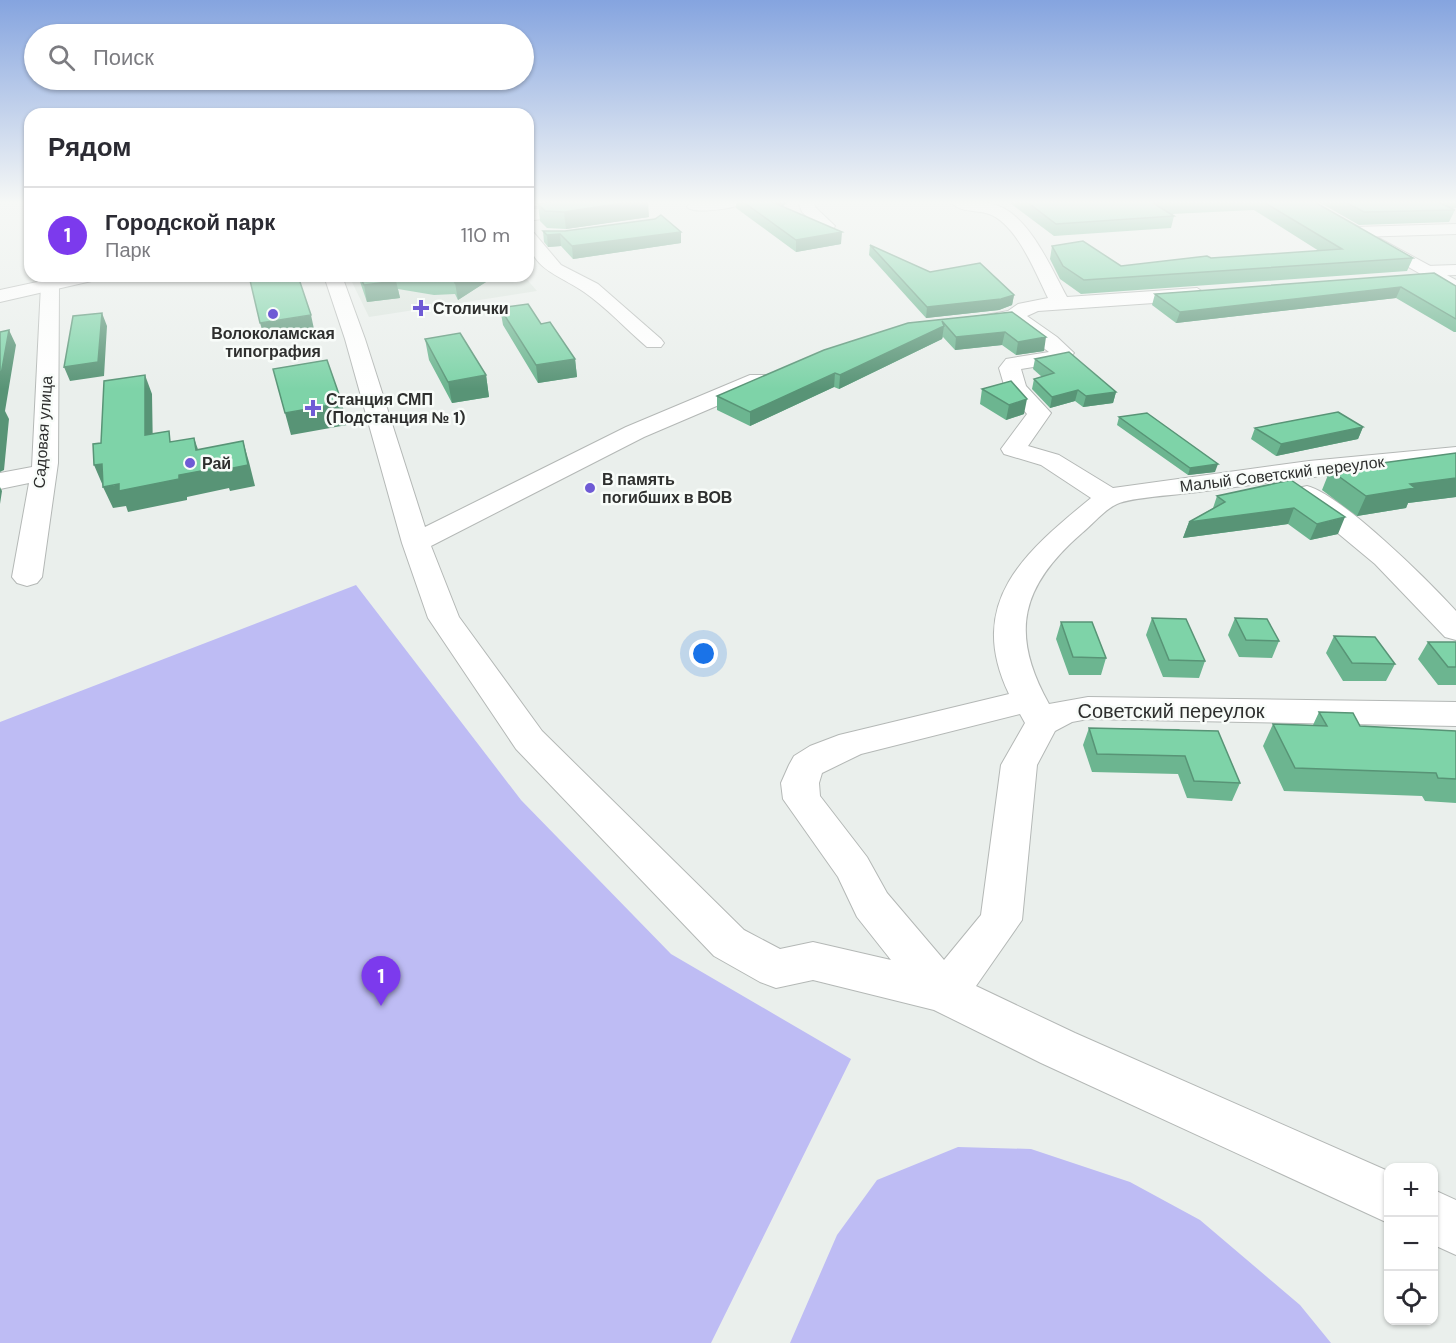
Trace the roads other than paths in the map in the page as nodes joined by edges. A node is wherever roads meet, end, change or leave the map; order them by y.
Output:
1 (551, 264) edge
2 (1038, 264) edge
3 (1412, 264) edge
4 (1456, 270) edge
5 (1430, 274) junction
6 (1400, 279) edge
7 (63, 282) edge
8 (335, 282) edge
9 (50, 285) junction
10 (1456, 288) edge
11 (1215, 292) edge
12 (0, 296) edge
13 (1060, 303) junction
14 (1014, 316) junction
15 (951, 324) edge
16 (654, 343) dead end
17 (775, 373) edge
18 (1456, 454) edge
19 (43, 473) junction
20 (1279, 474) junction
21 (0, 481) edge
22 (1108, 496) junction
23 (416, 543) junction
24 (27, 577) dead end
25 (1456, 630) edge
26 (1036, 711) junction
27 (1456, 714) edge
28 (943, 992) junction
29 (1384, 1195) edge
30 (1438, 1219) edge
31 (1456, 1228) edge

1 - 16 street
2 - 13 street
3 - 5 street
4 - 5 street
5 - 6 street
5 - 10 street
7 - 9 street
8 - 23 street
9 - 12 street
9 - 19 street, Садовая улица
11 - 13 street
13 - 14 street
14 - 15 street
14 - 22 street
17 - 23 street
18 - 20 street, Малый Советский переулок
19 - 21 street
19 - 24 street, Садовая улица
20 - 22 street, Малый Советский переулок
20 - 25 street
22 - 26 street
23 - 28 street
26 - 27 street, Советский переулок
26 - 28 street
26 - 28 street, Советский переулок
28 - 29 street
30 - 31 street

